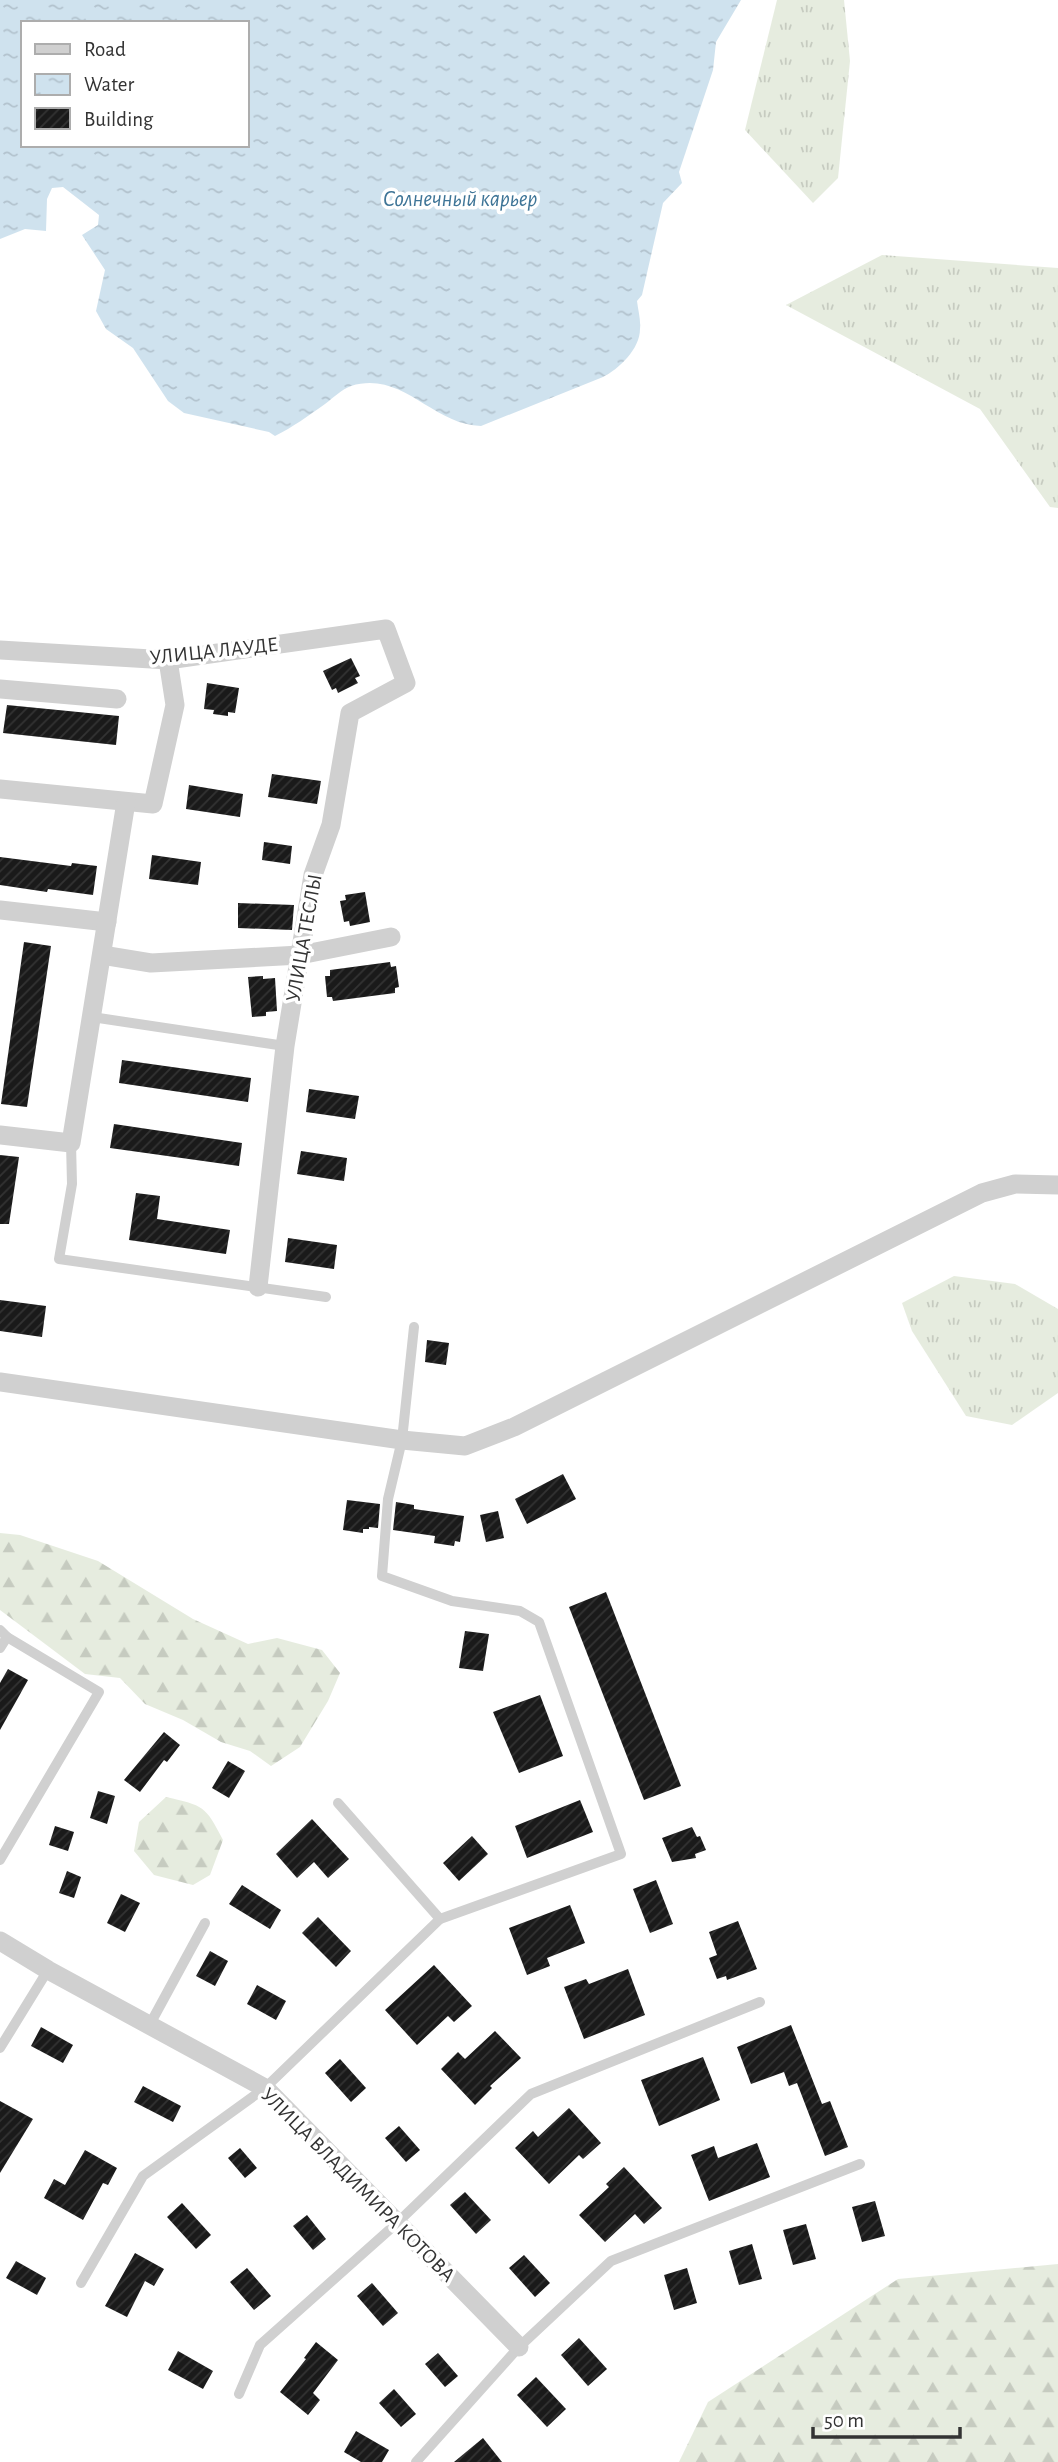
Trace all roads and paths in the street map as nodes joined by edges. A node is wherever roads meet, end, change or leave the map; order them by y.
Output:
1 (386, 629) joint
2 (0, 650) edge
3 (168, 660) junction
4 (0, 689) edge
5 (117, 699) dead end
6 (0, 789) edge
7 (126, 802) junction
8 (0, 910) edge
9 (107, 922) junction
10 (391, 937) dead end
11 (102, 955) junction
12 (300, 955) junction
13 (92, 1017) junction
14 (285, 1046) junction
15 (0, 1135) edge
16 (71, 1143) junction
17 (1058, 1185) edge
18 (258, 1287) junction
19 (326, 1297) dead end
20 (414, 1327) dead end
21 (0, 1382) edge
22 (402, 1440) junction
23 (3, 1634) edge
24 (0, 1648) edge
25 (338, 1803) dead end
26 (0, 1860) edge
27 (440, 1919) junction
28 (205, 1923) dead end
29 (0, 1941) edge
30 (48, 1970) junction
31 (760, 2002) dead end
32 (149, 2026) junction
33 (0, 2048) edge
34 (265, 2088) junction
35 (860, 2164) dead end
36 (397, 2223) junction
37 (81, 2283) dead end
38 (519, 2347) junction
39 (239, 2394) dead end
40 (416, 2462) edge

1 - 3 street, УЛИЦА ЛАУДЕ
1 - 12 street, УЛИЦА ТЕСЛЫ
2 - 3 street, УЛИЦА ЛАУДЕ
3 - 7 street
4 - 5 street
6 - 7 street
7 - 9 street
8 - 9 street
9 - 11 street
10 - 12 street
11 - 12 street
11 - 13 street
12 - 14 street, УЛИЦА ТЕСЛЫ
13 - 14 lane
13 - 16 street
14 - 18 street, УЛИЦА ТЕСЛЫ
15 - 16 street
16 - 18 lane
17 - 22 street
18 - 19 lane
20 - 22 lane
21 - 22 street
22 - 27 lane
23 - 24 lane
23 - 26 lane
25 - 27 lane
27 - 34 lane
28 - 32 lane
29 - 30 street, УЛИЦА ВЛАДИМИРА КОТОВА
30 - 32 street, УЛИЦА ВЛАДИМИРА КОТОВА
30 - 33 lane
31 - 36 lane
32 - 34 street, УЛИЦА ВЛАДИМИРА КОТОВА
34 - 36 street, УЛИЦА ВЛАДИМИРА КОТОВА
34 - 37 lane
35 - 38 lane
36 - 38 street, УЛИЦА ВЛАДИМИРА КОТОВА
36 - 39 lane
38 - 40 lane

